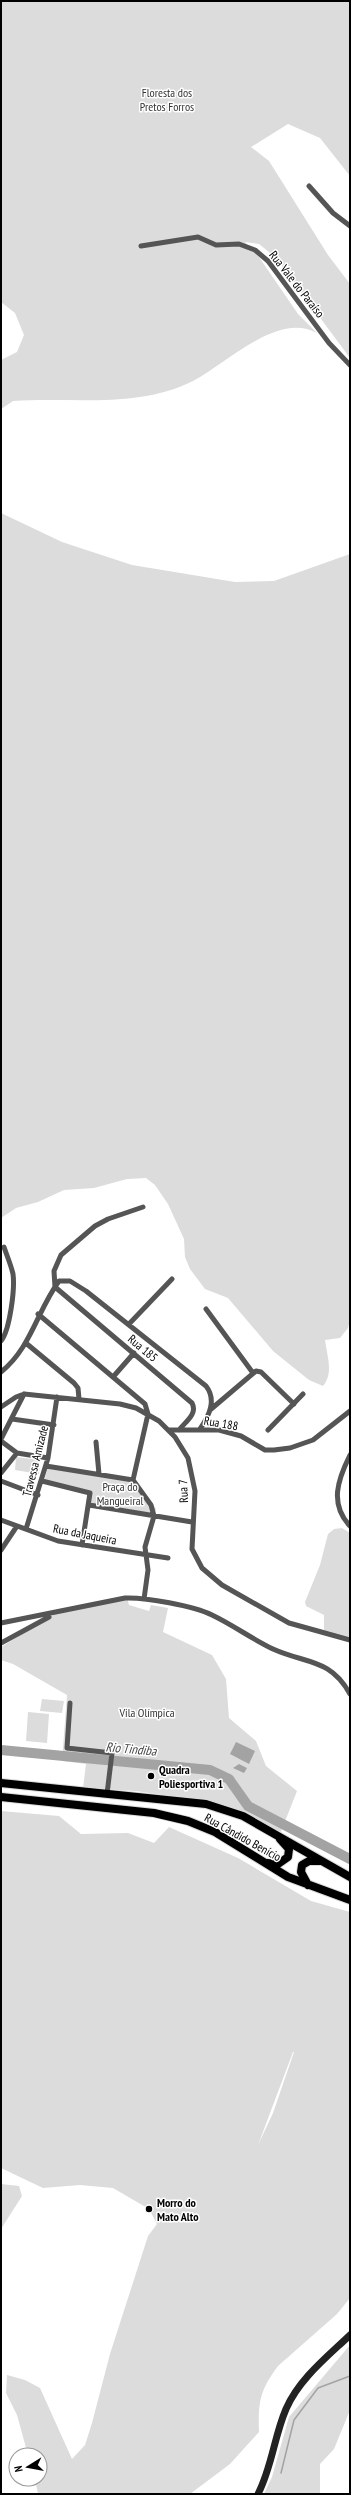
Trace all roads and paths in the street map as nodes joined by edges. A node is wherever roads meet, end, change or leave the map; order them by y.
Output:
1 (309, 186) dead end
2 (350, 226) edge
3 (141, 246) dead end
4 (350, 366) edge
5 (143, 1207) dead end
6 (4, 1247) dead end
7 (172, 1279) dead end
8 (55, 1286) junction
9 (206, 1309) dead end
10 (38, 1314) junction
11 (129, 1324) junction
12 (1, 1341) edge
13 (27, 1344) junction
14 (134, 1353) junction
15 (1, 1372) edge
16 (252, 1373) junction
17 (113, 1377) junction
18 (24, 1394) junction
19 (303, 1394) dead end
20 (57, 1397) junction
21 (79, 1399) junction
22 (294, 1404) junction
23 (1, 1407) edge
24 (210, 1410) junction
25 (350, 1411) edge
26 (148, 1414) junction
27 (12, 1419) junction
28 (54, 1425) junction
29 (200, 1429) junction
30 (169, 1430) junction
31 (179, 1430) junction
32 (268, 1430) dead end
33 (1, 1440) edge
34 (96, 1442) dead end
35 (17, 1452) junction
36 (350, 1455) edge
37 (48, 1458) junction
38 (46, 1466) junction
39 (1, 1473) edge
40 (99, 1474) junction
41 (133, 1480) junction
42 (1, 1481) edge
43 (42, 1481) junction
44 (38, 1495) junction
45 (89, 1504) junction
46 (154, 1516) junction
47 (1, 1520) edge
48 (192, 1522) junction
49 (17, 1526) junction
50 (350, 1526) edge
51 (26, 1529) junction
52 (82, 1545) junction
53 (1, 1550) edge
54 (146, 1555) junction
55 (168, 1558) dead end
56 (144, 1599) junction
57 (55, 1614) junction
58 (1, 1624) edge
59 (350, 1640) edge
60 (1, 1643) edge
61 (350, 1694) edge
62 (70, 1703) dead end
63 (1, 1783) edge
64 (107, 1794) junction
65 (1, 1797) edge
66 (271, 1831) junction
67 (321, 1861) junction
68 (264, 1862) junction
69 (350, 1877) edge
70 (308, 1885) junction
71 (350, 1900) edge
72 (350, 2334) edge
73 (258, 2494) edge

1 - 2 street
3 - 4 street, Rua Vale do Paraíso
5 - 8 street
6 - 12 street
7 - 11 street
8 - 10 street
8 - 11 street
8 - 14 street, Rua 185
9 - 16 street
10 - 13 street
10 - 17 street
11 - 24 street
13 - 15 street
13 - 21 street
14 - 17 street
14 - 31 street, Rua 185
16 - 22 street
16 - 24 street
17 - 26 street
18 - 20 street, Rua 7
18 - 23 street
18 - 27 street
19 - 22 street
20 - 21 street, Rua 7
20 - 28 street, Travessa Amizade
21 - 26 street, Rua 7
22 - 32 street
24 - 29 street
25 - 29 street, Rua 188
26 - 30 street, Rua 7
26 - 41 street
27 - 28 street
27 - 33 street
28 - 37 street, Travessa Amizade
29 - 31 street, Rua 188
30 - 31 street, Rua 188
30 - 48 street, Rua 7
33 - 35 street
34 - 40 street
35 - 37 street
35 - 39 street
36 - 50 street
37 - 38 street, Travessa Amizade
38 - 40 street
38 - 43 street, Travessa Amizade
40 - 41 street
41 - 46 street
42 - 44 street
43 - 44 street, Travessa Amizade
43 - 45 street
44 - 51 street, Travessa Amizade
45 - 46 street
45 - 52 street
46 - 48 street
46 - 54 street
47 - 49 street, Rua da Jaqueira
48 - 59 street, Rua 7
49 - 51 street, Rua da Jaqueira
49 - 53 street
51 - 52 street, Rua da Jaqueira
52 - 54 street, Rua da Jaqueira
54 - 55 street, Rua da Jaqueira
54 - 56 street
56 - 57 street
56 - 61 street
57 - 58 street
57 - 60 street
62 - 64 street
63 - 64 main road, Rua Cândido Benício
64 - 66 main road, Rua Cândido Benício
65 - 68 main road, Rua Cândido Benício
66 - 67 main road, Rua Cândido Benício
66 - 68 main road
67 - 69 main road, Rua Cândido Benício
67 - 70 main road
68 - 70 main road, Rua Cândido Benício
70 - 71 main road, Rua Cândido Benício
72 - 73 street

